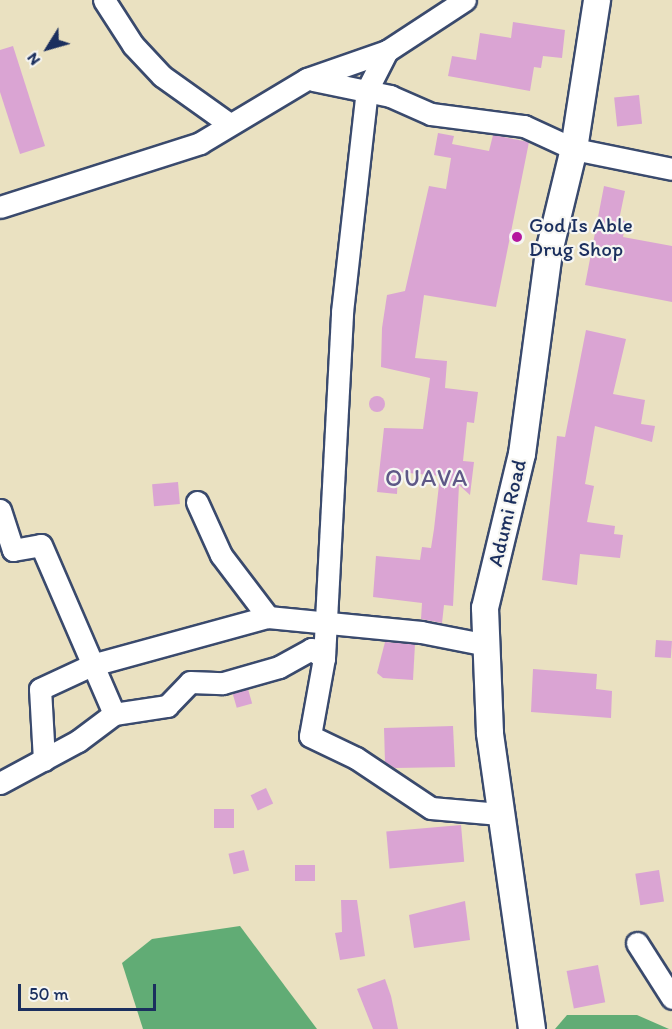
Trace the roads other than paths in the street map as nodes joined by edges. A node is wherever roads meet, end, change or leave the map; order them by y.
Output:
1 (104, 0) edge
2 (597, 0) edge
3 (456, 2) edge
4 (387, 51) junction
5 (307, 79) junction
6 (367, 90) junction
7 (228, 123) junction
8 (574, 149) junction
9 (672, 170) edge
10 (0, 207) edge
11 (198, 502) dead end
12 (0, 510) edge
13 (268, 617) junction
14 (328, 621) junction
15 (487, 645) junction
16 (324, 658) junction
17 (92, 665) junction
18 (114, 714) junction
19 (44, 760) junction
20 (0, 783) edge
21 (500, 814) junction
22 (637, 943) dead end
23 (672, 998) edge
24 (532, 1029) edge

1 - 7 street
2 - 8 main road, Adumi Road
3 - 4 street
4 - 5 street
4 - 6 street
5 - 6 street
5 - 7 street
6 - 8 street
6 - 14 street
7 - 10 street
8 - 9 street
8 - 15 main road, Adumi Road
11 - 13 street
12 - 17 street
13 - 14 street
13 - 17 street
14 - 15 street
14 - 16 street
15 - 21 main road, Adumi Road
16 - 18 street
16 - 21 street
17 - 18 street
17 - 19 street
18 - 19 street
19 - 20 street
21 - 24 main road, Adumi Road
22 - 23 street

